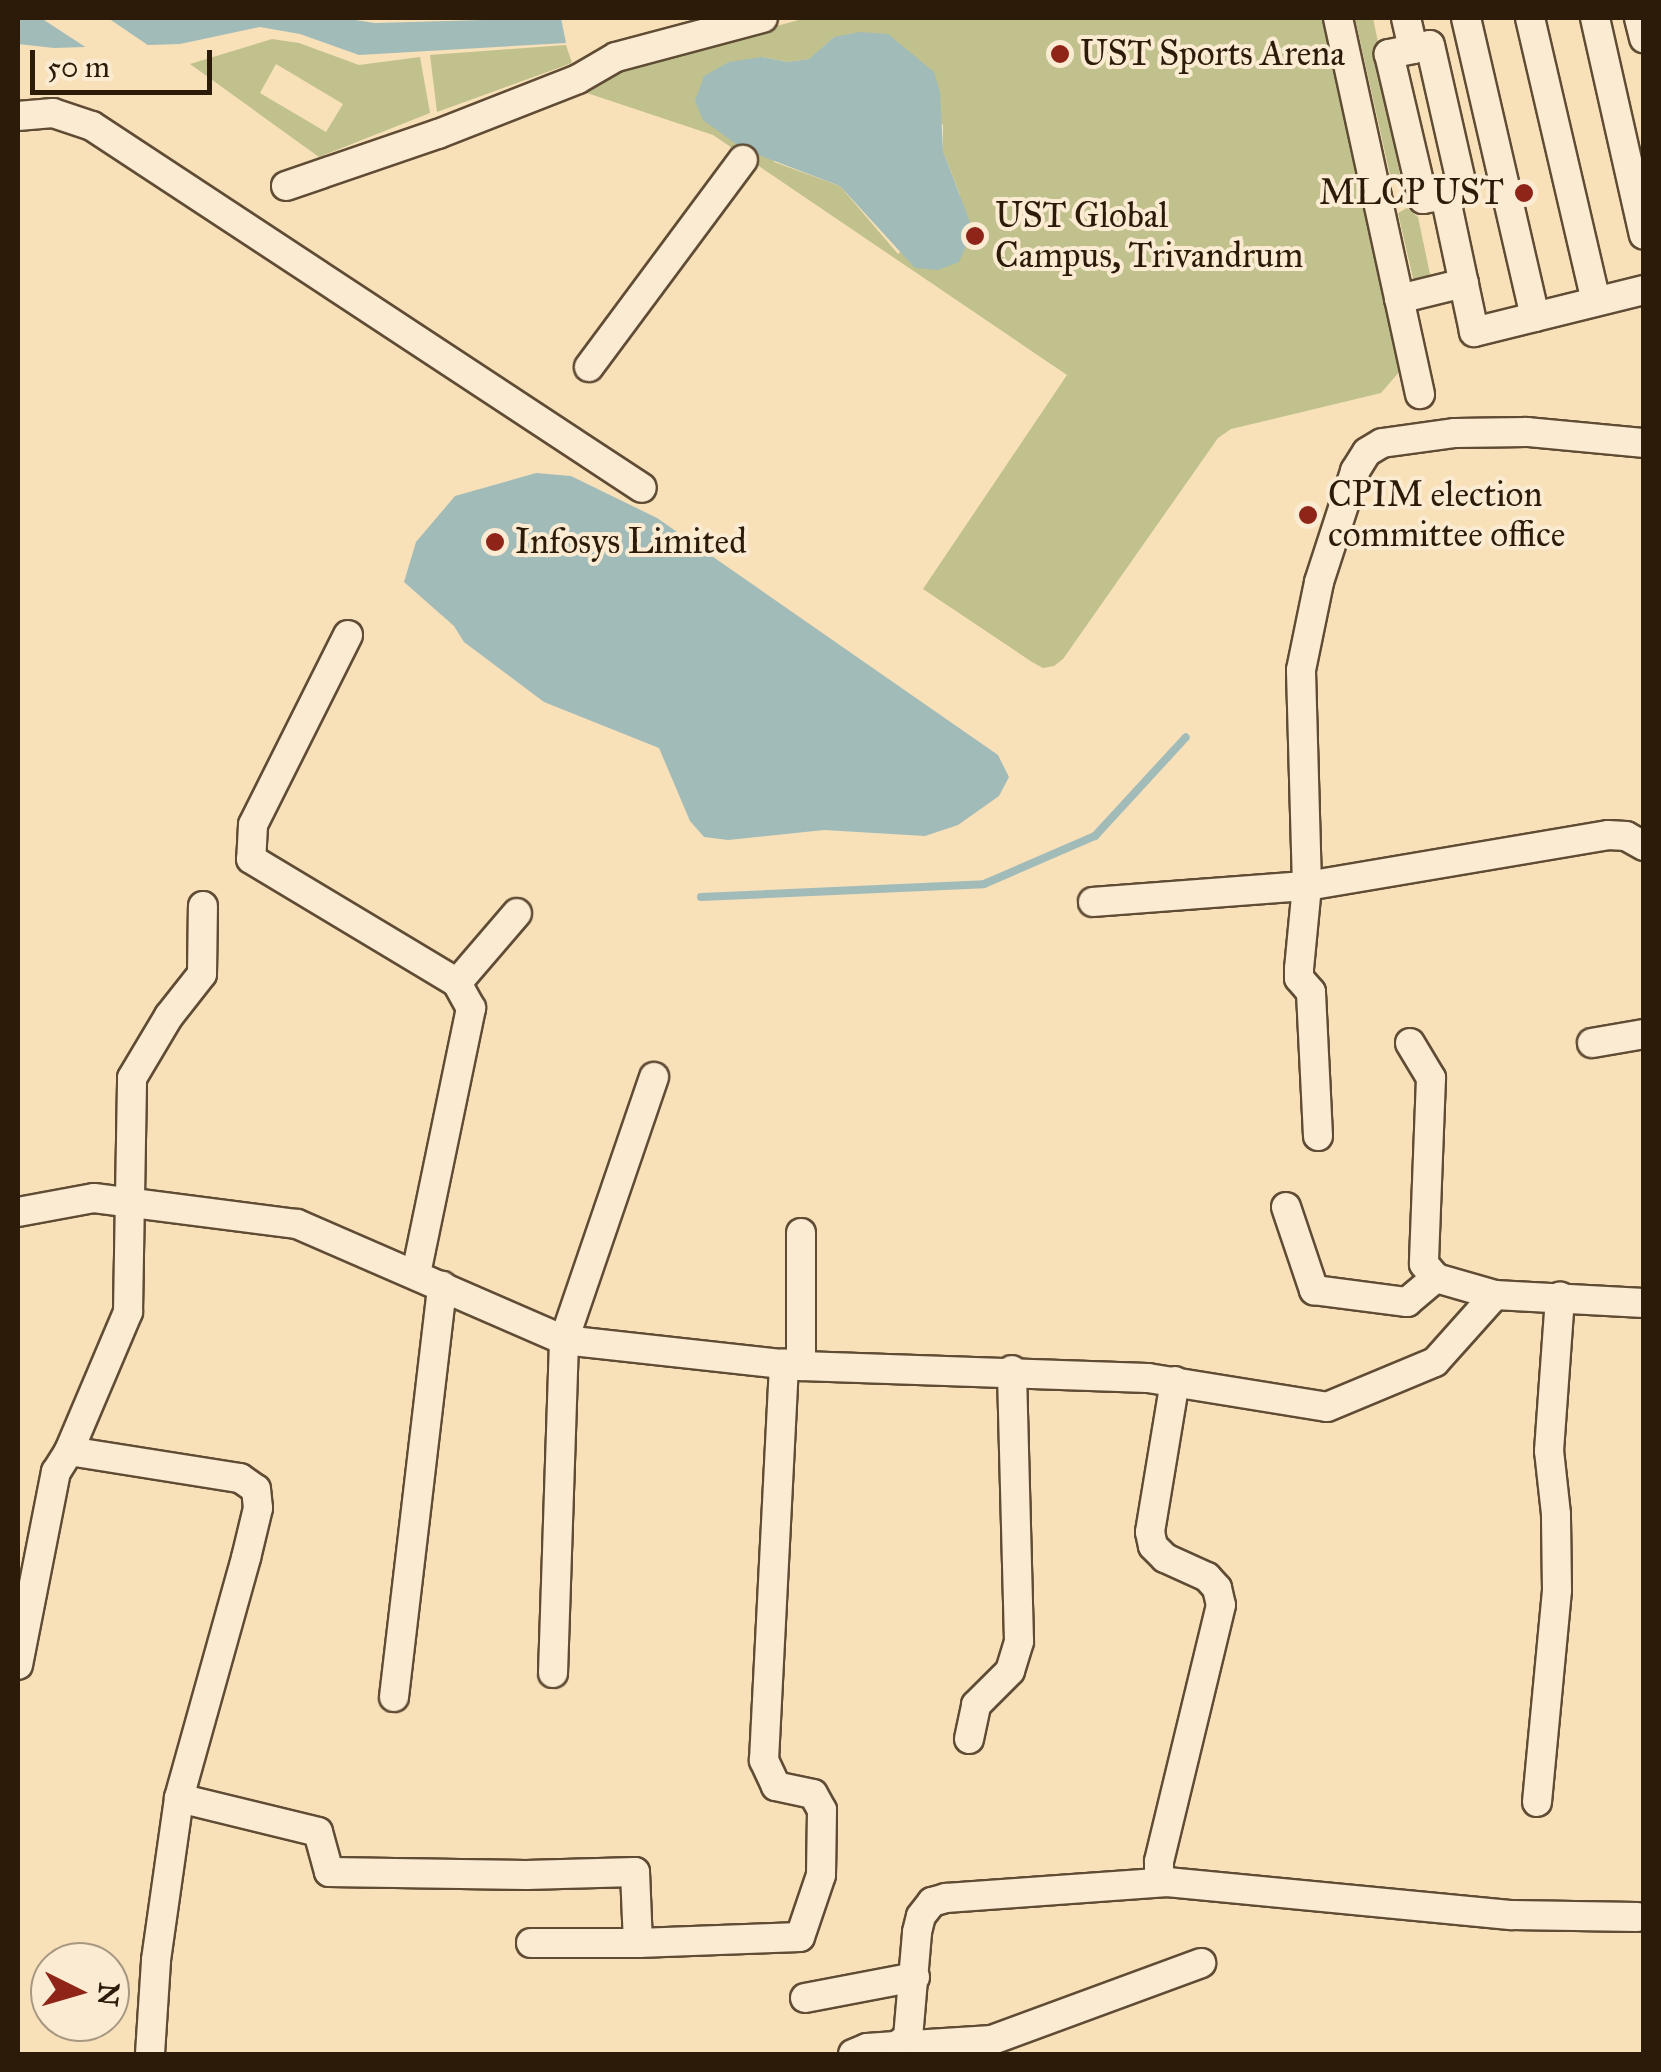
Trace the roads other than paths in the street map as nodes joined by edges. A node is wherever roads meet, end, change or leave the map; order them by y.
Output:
1 (763, 18) edge
2 (1338, 18) edge
3 (1406, 18) edge
4 (1466, 18) edge
5 (1530, 18) edge
6 (1596, 18) edge
7 (1639, 18) edge
8 (1644, 38) edge
9 (1413, 49) junction
10 (18, 116) edge
11 (743, 160) dead end
12 (286, 186) dead end
13 (1433, 194) junction
14 (1379, 204) junction
15 (1644, 235) edge
16 (1464, 283) junction
17 (1644, 290) edge
18 (1399, 299) junction
19 (1596, 302) junction
20 (1535, 316) junction
21 (588, 367) dead end
22 (1420, 394) dead end
23 (1644, 443) edge
24 (642, 488) dead end
25 (348, 635) dead end
26 (1644, 846) edge
27 (1307, 886) junction
28 (1093, 902) dead end
29 (203, 906) dead end
30 (518, 914) dead end
31 (457, 982) junction
32 (1644, 1034) edge
33 (1410, 1043) dead end
34 (1592, 1043) dead end
35 (654, 1077) dead end
36 (1318, 1136) dead end
37 (130, 1202) junction
38 (1286, 1207) dead end
39 (18, 1212) edge
40 (801, 1233) dead end
41 (1436, 1278) junction
42 (429, 1280) junction
43 (1495, 1295) junction
44 (1560, 1296) junction
45 (1644, 1304) edge
46 (564, 1340) junction
47 (793, 1365) junction
48 (1012, 1370) junction
49 (1175, 1381) junction
50 (69, 1452) junction
51 (18, 1664) edge
52 (554, 1673) dead end
53 (394, 1698) dead end
54 (969, 1738) dead end
55 (179, 1798) junction
56 (1537, 1802) dead end
57 (1166, 1882) junction
58 (1637, 1917) dead end
59 (532, 1943) dead end
60 (638, 1943) junction
61 (1202, 1963) dead end
62 (915, 1977) junction
63 (806, 1998) dead end
64 (896, 2046) junction
65 (150, 2054) edge
66 (853, 2054) edge

1 - 12 street
2 - 14 street
3 - 9 street
4 - 20 street
5 - 19 street
6 - 15 street
7 - 8 street
9 - 13 street
9 - 13 street
10 - 24 street
11 - 21 street
13 - 14 street
13 - 16 street
14 - 18 street
16 - 18 street
16 - 20 street
17 - 19 street
18 - 22 street
19 - 20 street
23 - 27 street
25 - 31 street
26 - 27 street
27 - 28 street
27 - 36 street
29 - 37 street
30 - 31 street
31 - 42 street
32 - 34 street
33 - 41 street
35 - 46 street
37 - 39 street
37 - 42 street
37 - 50 street
38 - 41 street
40 - 47 street
41 - 43 street
42 - 46 street
42 - 53 street
43 - 44 street
43 - 49 street
44 - 45 street
44 - 56 street
46 - 47 street
46 - 52 street
47 - 48 street
47 - 60 street
48 - 49 street
48 - 54 street
49 - 57 street
50 - 51 street
50 - 55 street
55 - 60 street
55 - 65 street
57 - 58 street
57 - 62 street
59 - 60 street
61 - 64 street
62 - 63 street
62 - 64 street
64 - 66 street

